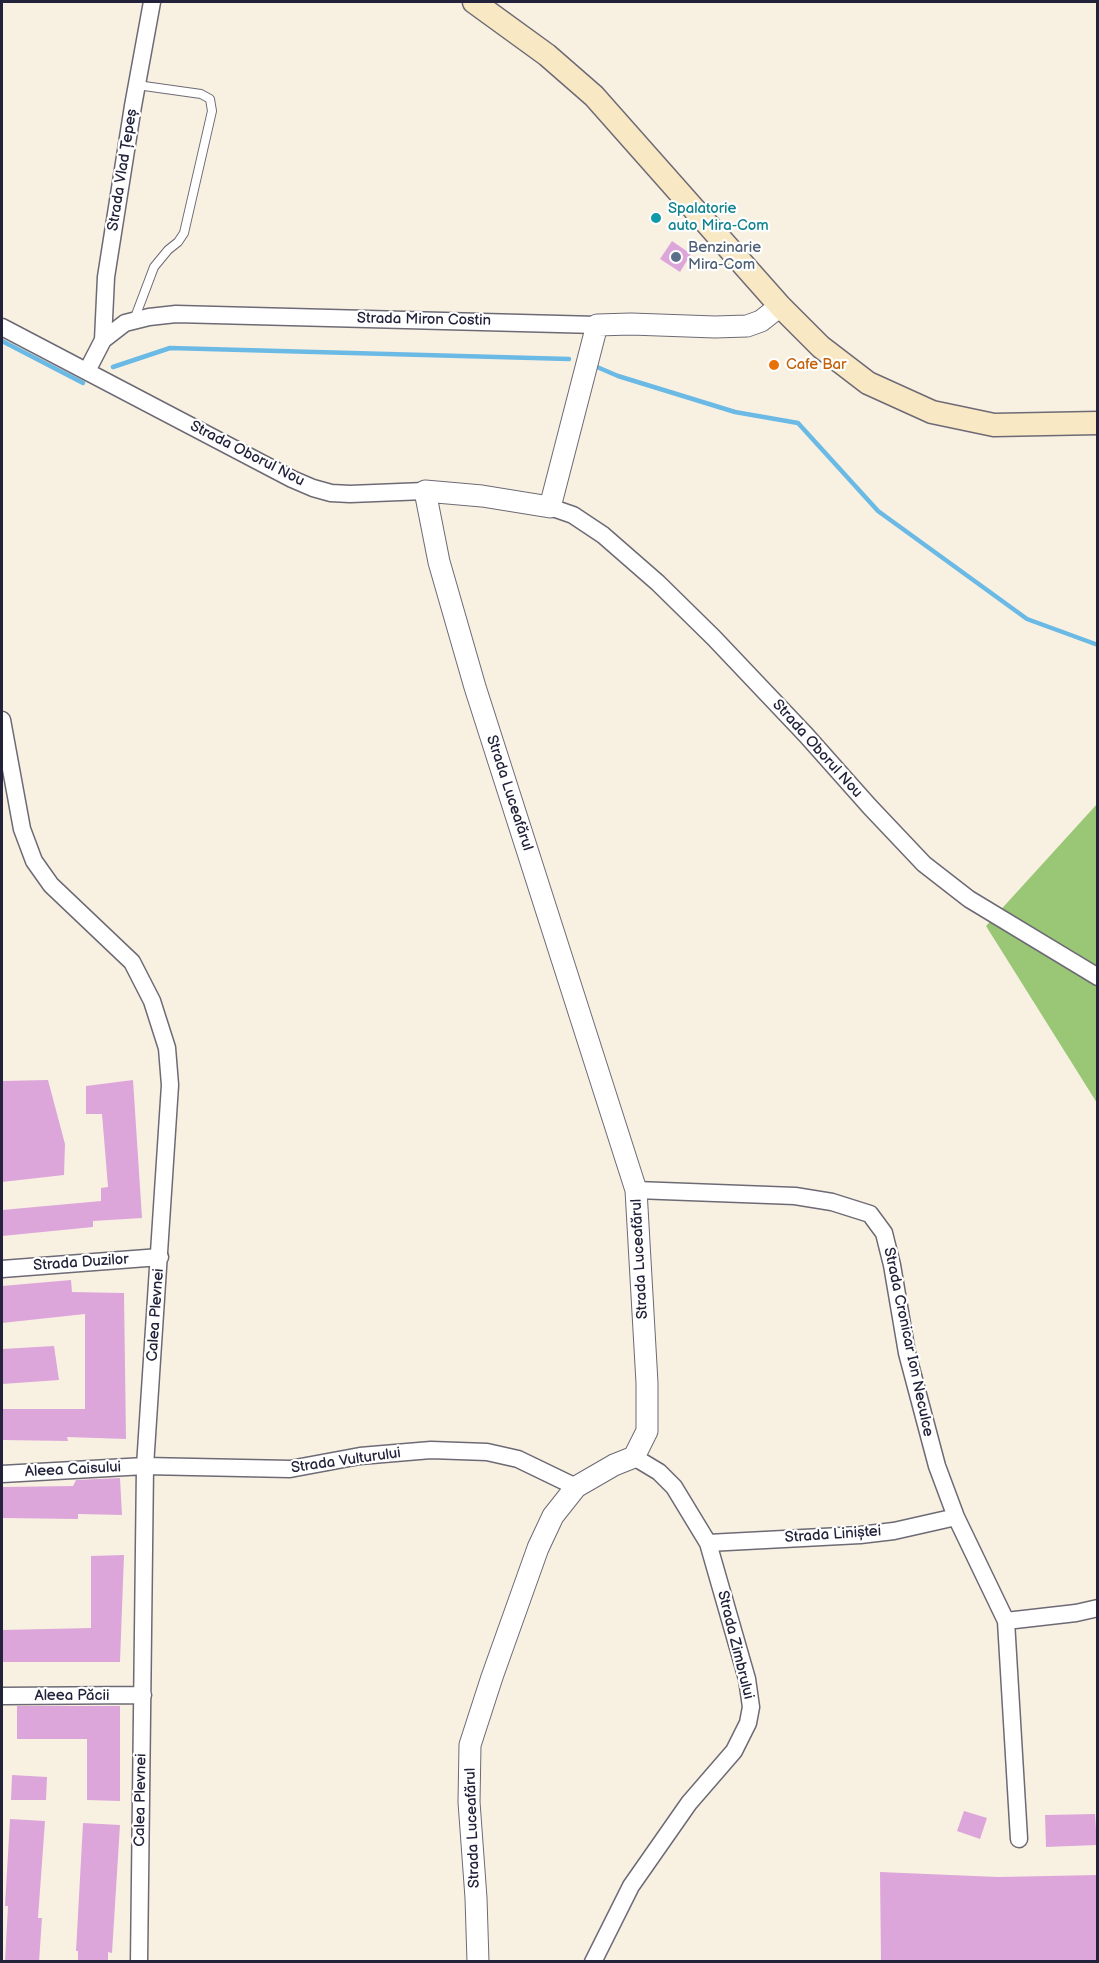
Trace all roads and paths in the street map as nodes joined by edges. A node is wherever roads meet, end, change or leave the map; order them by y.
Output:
1 (152, 2) edge
2 (474, 2) edge
3 (137, 85) junction
4 (780, 306) junction
5 (134, 321) junction
6 (597, 325) junction
7 (2, 327) edge
8 (103, 340) junction
9 (87, 371) junction
10 (1098, 423) edge
11 (425, 491) junction
12 (550, 507) junction
13 (2, 720) edge
14 (1098, 977) edge
15 (636, 1190) junction
16 (160, 1257) junction
17 (2, 1269) edge
18 (634, 1457) junction
19 (145, 1466) junction
20 (2, 1474) edge
21 (576, 1487) junction
22 (956, 1517) junction
23 (708, 1543) junction
24 (1098, 1608) edge
25 (1006, 1621) junction
26 (143, 1695) junction
27 (2, 1696) edge
28 (1019, 1839) dead end
29 (139, 1962) edge
30 (478, 1962) edge
31 (594, 1962) edge

1 - 3 street, Strada Vlad Țepeș
2 - 4 main road
3 - 5 lane
3 - 8 street, Strada Vlad Țepeș
4 - 6 street, Strada Miron Costin
4 - 10 main road
5 - 6 street, Strada Miron Costin
5 - 8 street, Strada Miron Costin
6 - 12 street
7 - 9 street, Strada Oborul Nou
8 - 9 street, Strada Miron Costin
9 - 11 street, Strada Oborul Nou
11 - 12 street, Strada Oborul Nou
11 - 15 street, Strada Luceafărul
12 - 14 street, Strada Oborul Nou
13 - 16 street, Calea Plevnei
15 - 18 street, Strada Luceafărul
15 - 22 street, Strada Cronicar Ion Neculce
16 - 17 street, Strada Duzilor
16 - 19 street, Calea Plevnei
18 - 21 street, Strada Luceafărul
18 - 23 street, Strada Zimbrului
19 - 20 street, Aleea Caisului
19 - 21 street, Strada Vulturului
19 - 26 street, Calea Plevnei
21 - 30 street, Strada Luceafărul
22 - 23 street, Strada Liniștei
22 - 25 street, Strada Cronicar Ion Neculce
23 - 31 street, Strada Zimbrului
24 - 25 street
25 - 28 street, Strada Cronicar Ion Neculce
26 - 27 street, Aleea Păcii
26 - 29 street, Calea Plevnei

